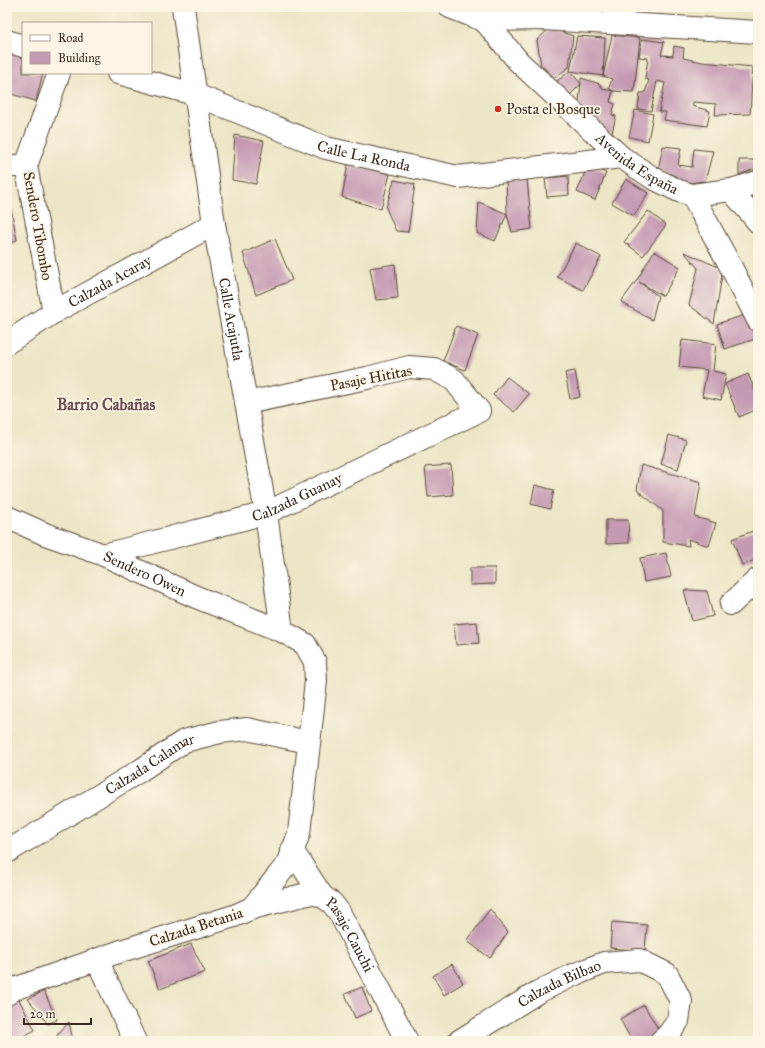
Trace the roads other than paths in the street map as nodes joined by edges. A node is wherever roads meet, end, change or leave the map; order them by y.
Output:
1 (183, 7) edge
2 (450, 7) edge
3 (478, 13) edge
4 (543, 13) edge
5 (758, 32) edge
6 (7, 41) edge
7 (22, 46) edge
8 (59, 74) edge
9 (122, 74) edge
10 (194, 94) junction
11 (621, 157) junction
12 (17, 166) edge
13 (758, 182) edge
14 (731, 190) junction
15 (692, 195) junction
16 (758, 222) edge
17 (214, 224) junction
18 (54, 312) junction
19 (758, 320) edge
20 (7, 343) edge
21 (246, 403) junction
22 (479, 411) joint
23 (266, 513) junction
24 (7, 517) edge
25 (104, 555) junction
26 (758, 579) edge
27 (731, 604) dead end
28 (282, 631) junction
29 (308, 742) junction
30 (8, 850) edge
31 (292, 850) junction
32 (322, 896) junction
33 (252, 908) junction
34 (97, 960) junction
35 (7, 994) edge
36 (135, 1041) edge
37 (407, 1041) edge
38 (459, 1041) edge
39 (661, 1041) edge

1 - 10 street, Calle Acajutla
2 - 3 street
3 - 4 street
3 - 11 street, Avenida España
4 - 5 street
6 - 7 street
8 - 12 street, Sendero Tibombo
9 - 10 street, Calle La Ronda
10 - 11 street, Calle La Ronda
10 - 17 street, Calle Acajutla
11 - 15 street, Avenida España
12 - 18 street, Sendero Tibombo
13 - 14 street, Avenida España
14 - 15 street, Avenida España
14 - 16 street
15 - 19 street
17 - 18 street, Calzada Acaray
17 - 21 street, Calle Acajutla
18 - 20 street, Calzada Acaray
21 - 22 street, Pasaje Hititas
21 - 23 street, Calle Acajutla
22 - 23 street, Calzada Guanay
23 - 25 street, Calzada Guanay
23 - 28 street, Calle Acajutla
24 - 25 street, Sendero Owen
25 - 28 street, Sendero Owen
26 - 27 street
28 - 29 street, Calzada Betania
29 - 30 street, Calzada Calamar
29 - 31 street, Calzada Betania
31 - 32 street
31 - 33 street, Calzada Betania
32 - 33 street, Pasaje Cauchi
32 - 37 street, Pasaje Cauchi
33 - 34 street, Calzada Betania
34 - 35 street, Calzada Betania
34 - 36 street
38 - 39 street, Calzada Bilbao

